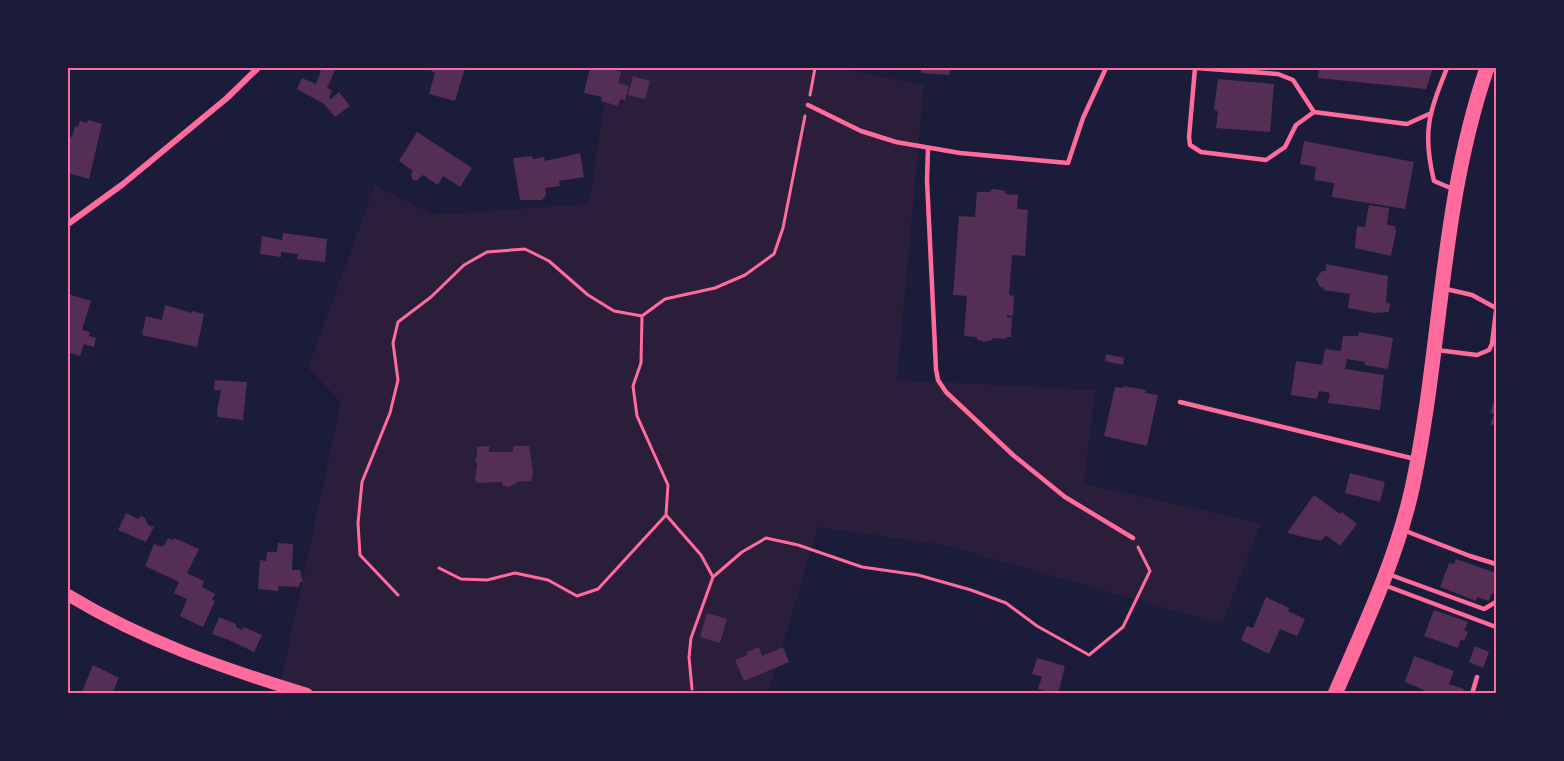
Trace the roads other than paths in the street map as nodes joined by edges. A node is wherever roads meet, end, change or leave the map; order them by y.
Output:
1 (258, 68) edge
2 (1106, 68) edge
3 (1196, 68) edge
4 (1447, 68) edge
5 (1487, 68) edge
6 (808, 105) road end
7 (1314, 112) junction
8 (1429, 114) junction
9 (928, 148) junction
10 (1456, 190) junction
11 (68, 224) edge
12 (1441, 288) junction
13 (1497, 309) edge
14 (1433, 350) junction
15 (1180, 402) dead end
16 (1418, 460) junction
17 (1401, 529) junction
18 (1133, 538) road end
19 (1497, 564) edge
20 (1384, 578) junction
21 (68, 595) edge
22 (1497, 602) edge
23 (1497, 627) edge
24 (1477, 677) dead end
25 (279, 690) edge
26 (1338, 692) edge
27 (307, 693) edge
28 (1472, 693) edge

1 - 11 street
2 - 9 lane
3 - 7 lane
3 - 7 lane
4 - 8 lane
5 - 10 main road
6 - 9 lane
7 - 8 lane
8 - 10 lane
9 - 18 lane
10 - 12 main road
12 - 13 lane
12 - 14 main road
13 - 14 lane
14 - 16 main road
15 - 16 lane
16 - 17 main road
17 - 19 lane
17 - 20 main road
20 - 22 lane
20 - 23 lane
20 - 26 main road
21 - 25 main road
24 - 28 lane
25 - 27 main road

